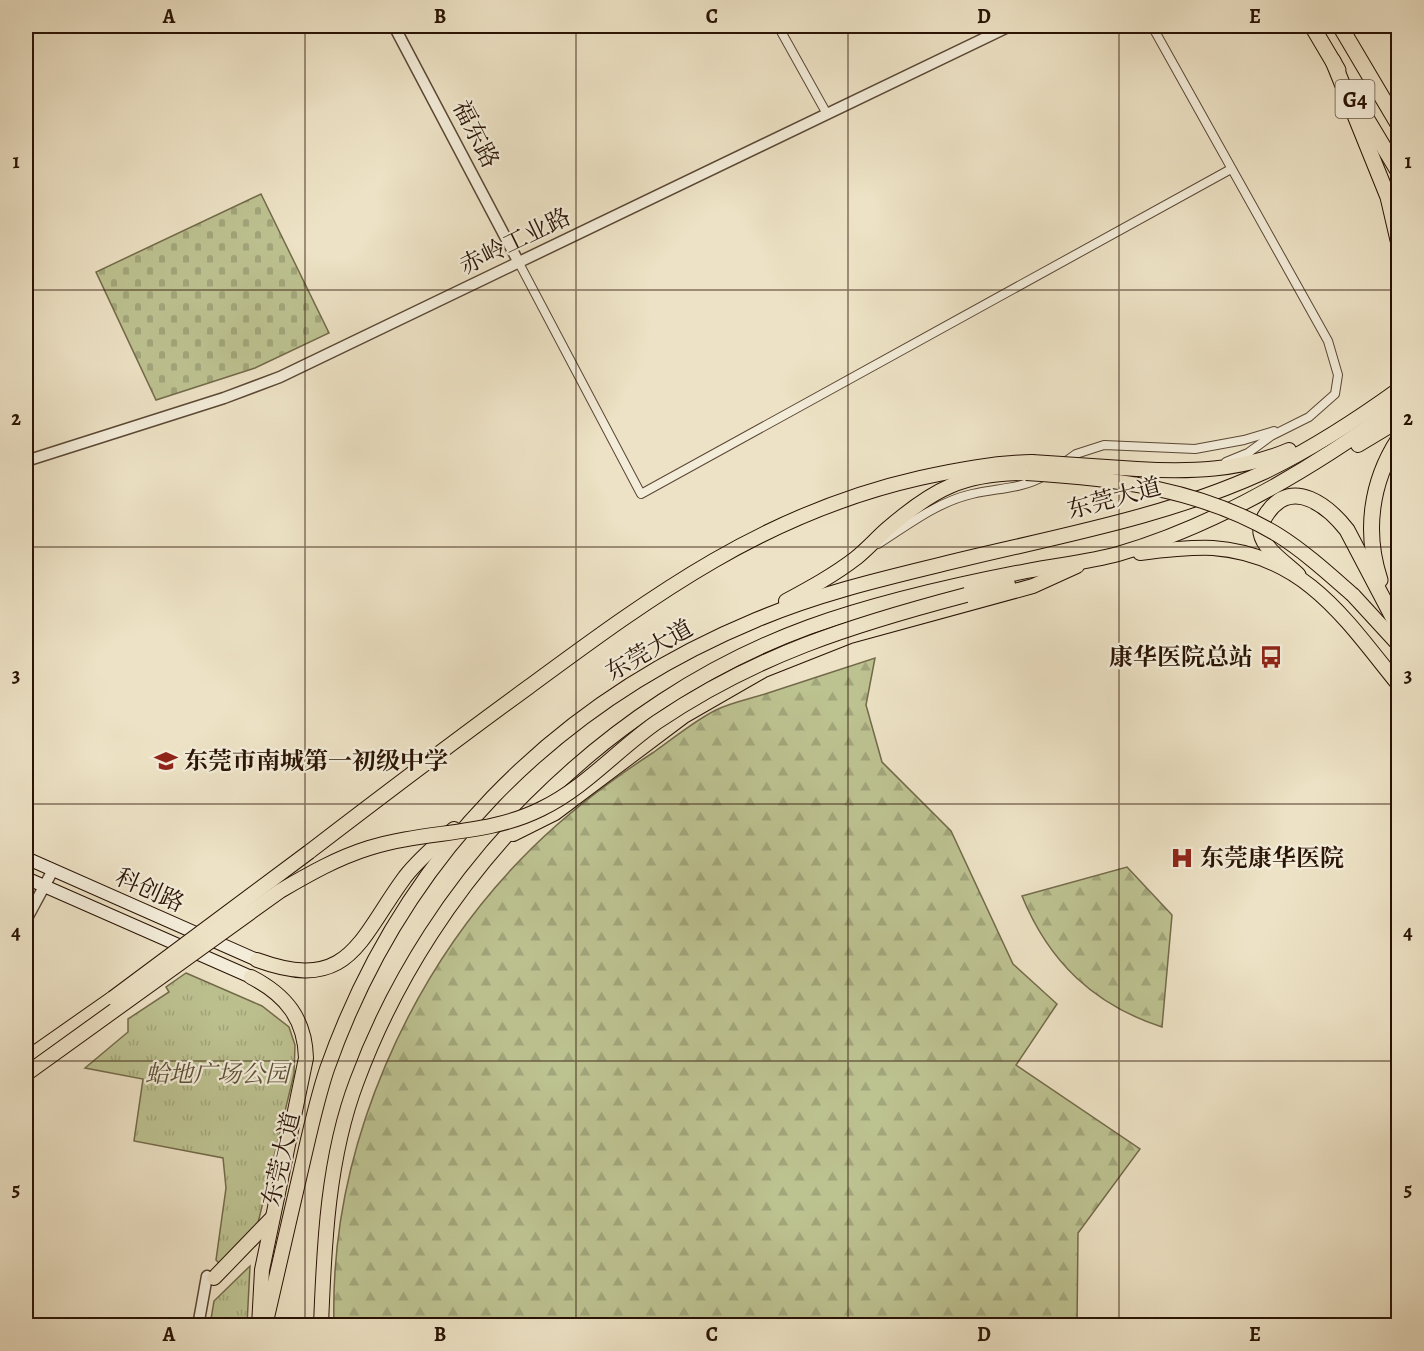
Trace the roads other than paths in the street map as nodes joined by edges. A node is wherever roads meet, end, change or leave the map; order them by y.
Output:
1 (394, 26) edge
2 (778, 26) edge
3 (1010, 26) edge
4 (1152, 26) edge
5 (1312, 26) edge
6 (1340, 26) edge
7 (1354, 49) junction
8 (1333, 61) junction
9 (1398, 104) edge
10 (827, 114) junction
11 (1398, 124) edge
12 (1231, 169) junction
13 (1398, 171) edge
14 (1398, 240) edge
15 (519, 263) junction
16 (1398, 390) edge
17 (1398, 406) edge
18 (1398, 421) edge
19 (1349, 424) junction
20 (1292, 426) junction
21 (1398, 440) edge
22 (26, 461) edge
23 (1029, 468) junction
24 (1209, 469) junction
25 (984, 475) junction
26 (930, 476) junction
27 (1270, 488) junction
28 (857, 557) junction
29 (1099, 558) junction
30 (1085, 562) junction
31 (1298, 574) junction
32 (1390, 611) junction
33 (1398, 627) edge
34 (730, 631) junction
35 (1398, 644) edge
36 (1398, 684) edge
37 (486, 804) junction
38 (503, 839) junction
39 (26, 858) edge
40 (49, 869) junction
41 (26, 878) edge
42 (42, 885) junction
43 (26, 907) edge
44 (26, 920) edge
45 (257, 960) joint
46 (251, 977) joint
47 (26, 1059) edge
48 (26, 1074) edge
49 (272, 1218) junction
50 (210, 1277) junction
51 (198, 1326) edge
52 (205, 1326) edge
53 (259, 1326) edge
54 (265, 1326) edge
55 (321, 1326) edge

1 - 15 street, 福东路
2 - 10 street
3 - 10 street, 赤岭工业路
4 - 12 street
5 - 8 highway, G4
6 - 7 highway, G4
7 - 9 highway
7 - 11 highway, G4
8 - 13 highway, G4
8 - 14 highway
10 - 15 street, 赤岭工业路
12 - 15 street
12 - 20 street
15 - 22 street, 赤岭工业路
16 - 19 highway, 东莞大道
17 - 27 highway, 东莞大道
18 - 27 highway
19 - 24 highway
19 - 34 highway, 东莞大道
20 - 24 street
20 - 28 street
21 - 32 highway
23 - 24 highway, bridge
23 - 25 highway
23 - 26 highway
23 - 35 highway, bridge
25 - 26 highway
25 - 28 highway
26 - 47 highway, bridge
27 - 29 highway, 东莞大道
28 - 34 highway
29 - 30 highway, 东莞大道
29 - 31 highway
30 - 38 highway
30 - 38 highway, 东莞大道
30 - 48 highway, bridge
31 - 32 highway
31 - 36 highway
32 - 33 highway
34 - 37 highway, 东莞大道
37 - 45 highway
37 - 54 highway, 东莞大道
38 - 55 highway, 东莞大道
39 - 40 main road, 科创路
40 - 42 street
40 - 45 main road, 科创路
41 - 42 main road, 科创路
42 - 43 street
42 - 44 street
42 - 46 main road, 科创路
46 - 49 highway
49 - 50 highway
49 - 53 highway
50 - 51 street
50 - 52 street

